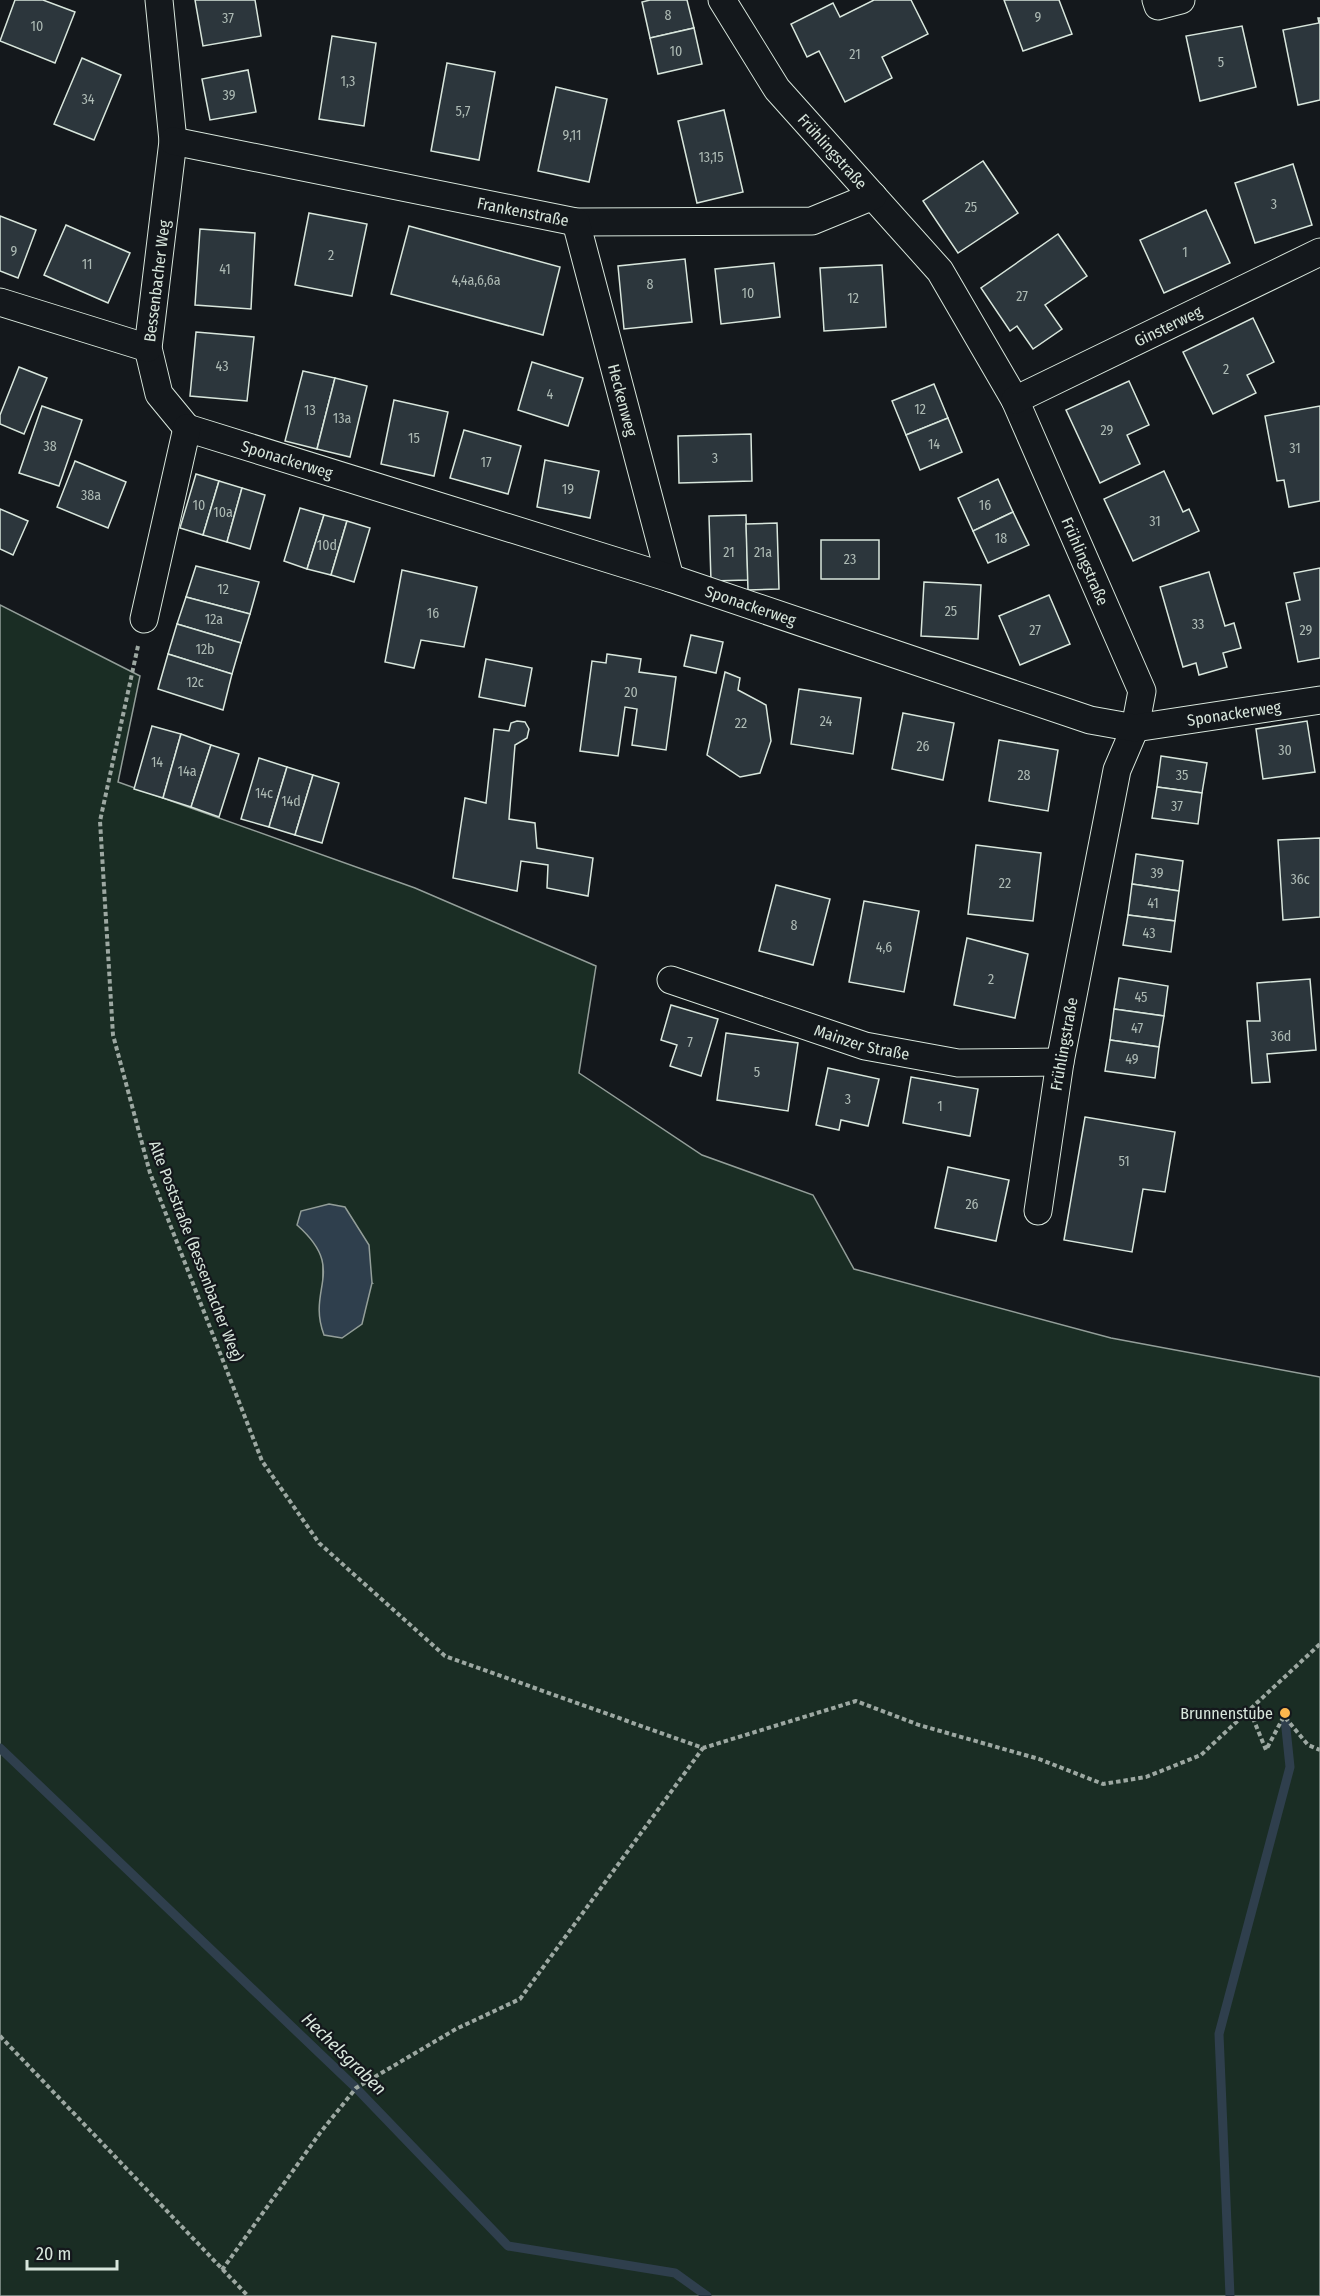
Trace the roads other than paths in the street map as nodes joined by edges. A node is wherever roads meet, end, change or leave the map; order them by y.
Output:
1 (159, 0) edge
2 (722, 0) edge
3 (1156, 0) edge
4 (1181, 0) edge
5 (173, 141) junction
6 (873, 196) junction
7 (576, 222) junction
8 (1320, 252) edge
9 (0, 302) edge
10 (148, 348) junction
11 (1015, 400) junction
12 (187, 428) junction
13 (670, 578) junction
14 (144, 619) road end
15 (1320, 700) edge
16 (1135, 728) junction
17 (671, 980) dead end
18 (1060, 1062) junction
19 (1038, 1211) dead end

1 - 5 street, Bessenbacher Weg
2 - 6 street, Frühlingstraße
3 - 4 street
5 - 7 street, Frankenstraße
5 - 10 street, Bessenbacher Weg
6 - 7 street, Frankenstraße
6 - 11 street, Frühlingstraße
7 - 13 street, Heckenweg
8 - 11 street, Ginsterweg
9 - 10 street
10 - 12 street, Bessenbacher Weg
11 - 16 street, Frühlingstraße
12 - 13 street, Sponackerweg
12 - 14 street
13 - 16 street, Sponackerweg
15 - 16 street, Sponackerweg
16 - 18 street, Frühlingstraße
17 - 18 street, Mainzer Straße
18 - 19 street, Frühlingstraße

